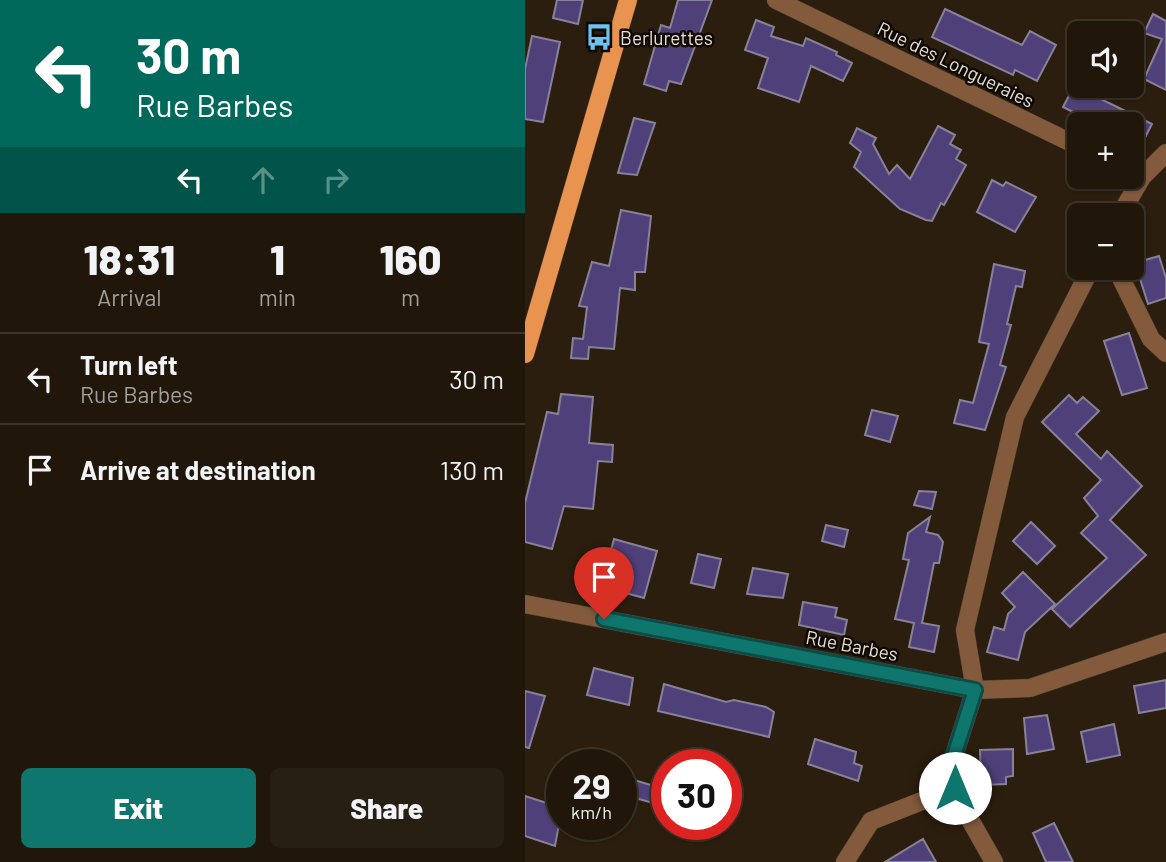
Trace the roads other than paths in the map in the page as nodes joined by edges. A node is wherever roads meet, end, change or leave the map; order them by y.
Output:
1 (628, 0) edge
2 (776, 0) edge
3 (1067, 141) edge
4 (1166, 153) edge
5 (1144, 169) edge
6 (1085, 280) edge
7 (1122, 280) edge
8 (1166, 353) edge
9 (525, 354) edge
10 (525, 604) edge
11 (1166, 642) edge
12 (975, 690) junction
13 (955, 788) junction
14 (845, 862) edge
15 (993, 862) edge

1 - 9 main road
2 - 3 street, Rue des Longueraies
4 - 5 street
6 - 12 street
7 - 8 street
10 - 12 street, Rue Barbes
11 - 12 street, Rue Barbes
12 - 13 street
13 - 14 street
13 - 15 street

